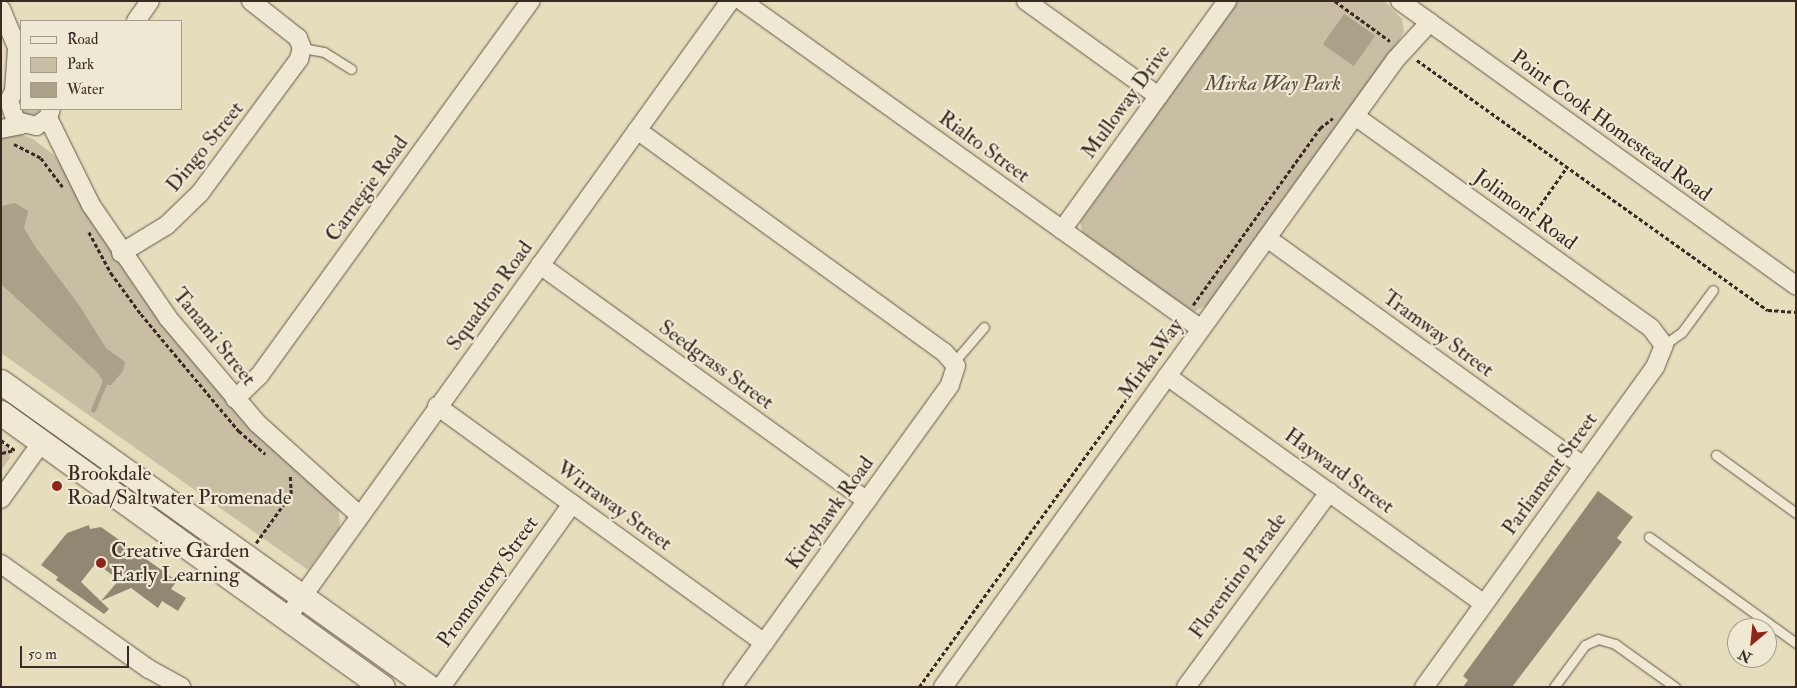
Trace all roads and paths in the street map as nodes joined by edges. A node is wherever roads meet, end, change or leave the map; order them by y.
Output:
1 (150, 1) edge
2 (251, 1) edge
3 (730, 1) edge
4 (742, 1) edge
5 (1026, 1) edge
6 (1227, 1) edge
7 (1335, 1) edge
8 (1400, 1) edge
9 (522, 4) edge
10 (1, 9) edge
11 (1425, 19) junction
12 (137, 20) edge
13 (302, 48) junction
14 (1396, 50) junction
15 (19, 53) edge
16 (350, 69) dead end
17 (1158, 96) junction
18 (11, 97) edge
19 (50, 113) edge
20 (1355, 116) junction
21 (1336, 117) dead end
22 (25, 125) junction
23 (2, 129) edge
24 (637, 130) junction
25 (68, 160) junction
26 (1566, 167) junction
27 (64, 190) dead end
28 (1529, 221) dead end
29 (85, 224) dead end
30 (1062, 230) junction
31 (1267, 238) junction
32 (121, 253) junction
33 (540, 265) junction
34 (1796, 286) edge
35 (1712, 290) dead end
36 (1796, 312) edge
37 (1184, 318) junction
38 (984, 327) dead end
39 (1201, 329) junction
40 (1664, 345) junction
41 (954, 362) junction
42 (1167, 376) junction
43 (1, 382) edge
44 (235, 399) junction
45 (437, 406) junction
46 (1, 413) edge
47 (73, 433) junction
48 (42, 442) junction
49 (16, 450) dead end
50 (2, 453) edge
51 (267, 455) dead end
52 (1716, 455) dead end
53 (1583, 466) junction
54 (288, 471) dead end
55 (1329, 492) junction
56 (1, 499) edge
57 (866, 501) junction
58 (572, 504) junction
59 (1796, 513) edge
60 (359, 515) junction
61 (1649, 537) dead end
62 (247, 556) junction
63 (1, 564) edge
64 (302, 596) junction
65 (1484, 604) junction
66 (287, 618) junction
67 (764, 643) junction
68 (1796, 643) edge
69 (180, 687) edge
70 (383, 687) edge
71 (430, 687) edge
72 (441, 687) edge
73 (732, 687) edge
74 (919, 687) edge
75 (943, 687) edge
76 (1186, 687) edge
77 (1424, 687) edge
78 (1554, 687) edge
79 (1675, 687) edge

1 - 12 street
2 - 13 street
3 - 24 street, Squadron Road
4 - 30 street, Rialto Street
5 - 17 street
6 - 17 street, Mulloway Drive
7 - 14 path
8 - 11 street, Point Cook Homestead Road
9 - 44 street, Carnegie Road
10 - 15 street
11 - 14 street, Mirka Way
11 - 34 street, Point Cook Homestead Road
13 - 16 lane
13 - 32 street, Dingo Street
14 - 20 street, Mirka Way
14 - 26 path
15 - 18 street
17 - 30 street, Mulloway Drive
18 - 22 street, Tanami Street
19 - 22 street
19 - 25 street, Tanami Street
20 - 31 street, Mirka Way
20 - 40 street, Jolimont Road
21 - 37 path
22 - 23 street
22 - 25 street, Tanami Street
23 - 27 path
24 - 33 street, Squadron Road
24 - 41 street
25 - 32 street, Tanami Street
26 - 28 path
26 - 36 path
29 - 51 path
30 - 37 street, Rialto Street
31 - 39 street, Mirka Way
31 - 53 street, Tramway Street
32 - 44 street, Tanami Street
33 - 45 street, Squadron Road
33 - 57 street, Seedgrass Street
35 - 40 lane, Parliament Street
37 - 39 street, Rialto Street
37 - 74 path
38 - 41 lane
39 - 42 street, Mirka Way
40 - 53 street, Parliament Street
41 - 57 street, Kittyhawk Road
42 - 55 street, Hayward Street
42 - 75 street, Mirka Way
43 - 47 street
44 - 60 street, Tanami Street
45 - 58 street, Wirraway Street
45 - 60 street, Squadron Road
46 - 48 street
47 - 48 street
47 - 62 street
48 - 56 street
48 - 66 street
49 - 50 path
52 - 59 lane
53 - 65 street, Parliament Street
54 - 62 path
55 - 65 street, Hayward Street
55 - 76 street, Florentino Parade
57 - 67 street, Kittyhawk Road
58 - 67 street, Wirraway Street
58 - 72 street, Promontory Street
60 - 64 street, Squadron Road
61 - 68 lane
62 - 64 street
63 - 69 street
64 - 66 street, Squadron Road
64 - 71 street
65 - 77 street, Parliament Street
66 - 70 street
67 - 73 street, Kittyhawk Road
78 - 79 lane

